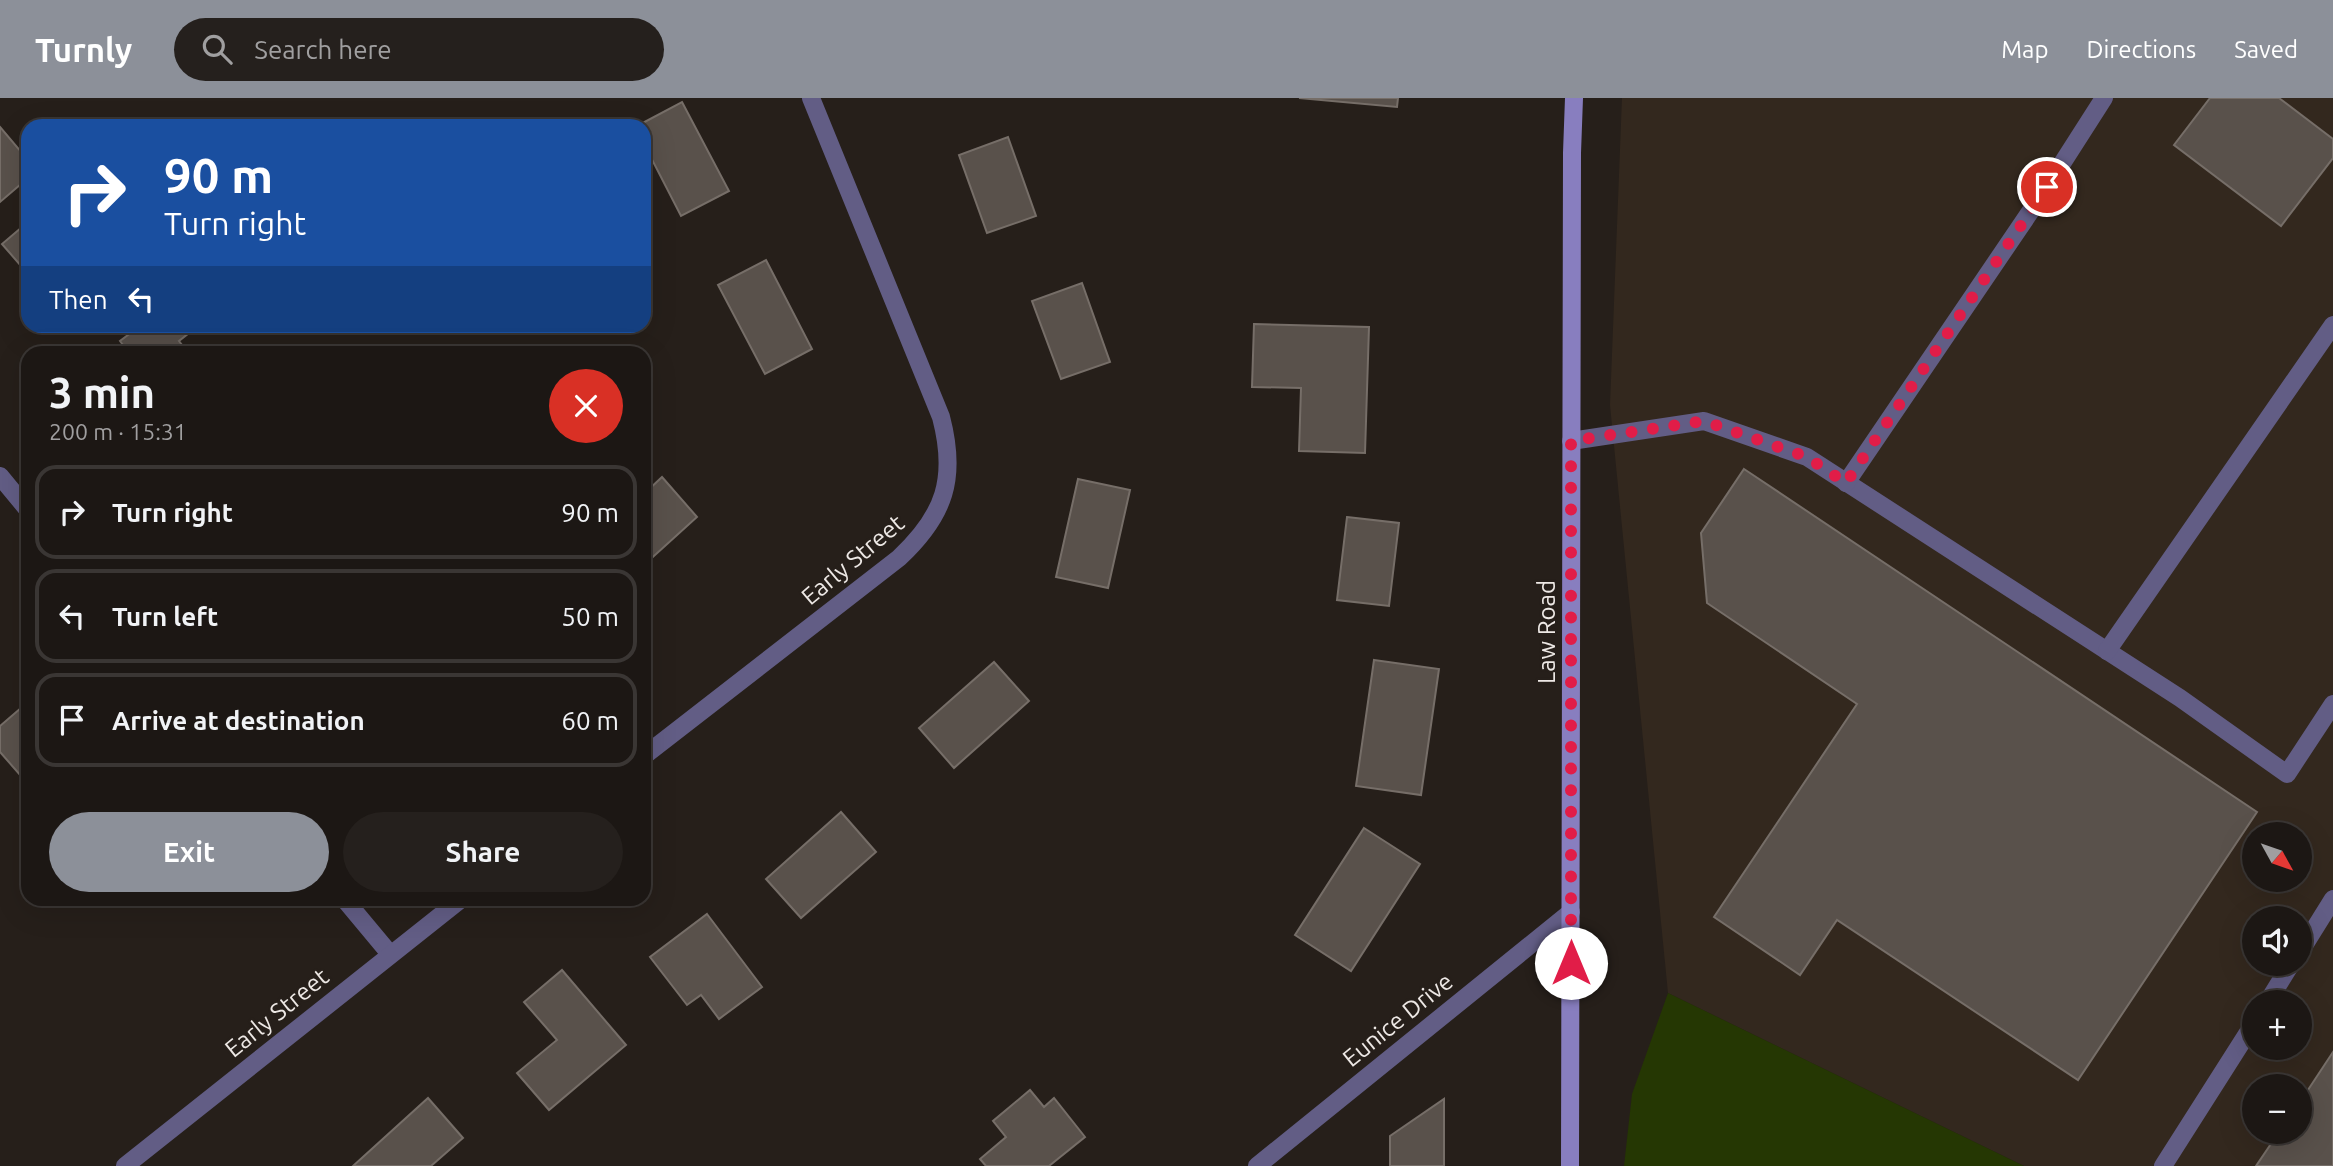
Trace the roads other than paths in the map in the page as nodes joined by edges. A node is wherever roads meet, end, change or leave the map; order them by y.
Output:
1 (811, 98) edge
2 (1574, 98) edge
3 (2104, 98) edge
4 (2333, 325) edge
5 (1571, 441) junction
6 (0, 475) edge
7 (1846, 483) junction
8 (21, 501) edge
9 (2107, 651) junction
10 (2333, 704) edge
11 (651, 752) edge
12 (2333, 899) edge
13 (350, 906) edge
14 (452, 906) edge
15 (1571, 912) junction
16 (2312, 932) edge
17 (390, 954) junction
18 (2242, 1042) edge
19 (125, 1166) edge
20 (1256, 1166) edge
21 (1570, 1166) edge
22 (2163, 1166) edge

1 - 11 street, Early Street
2 - 5 street, Law Road
3 - 7 street
4 - 9 street
5 - 7 street
5 - 15 street, Law Road
6 - 8 street
7 - 9 street
9 - 10 street
12 - 16 street
13 - 17 street
14 - 17 street, Early Street
15 - 20 street, Eunice Drive
15 - 21 street, Law Road
17 - 19 street, Early Street
18 - 22 street

